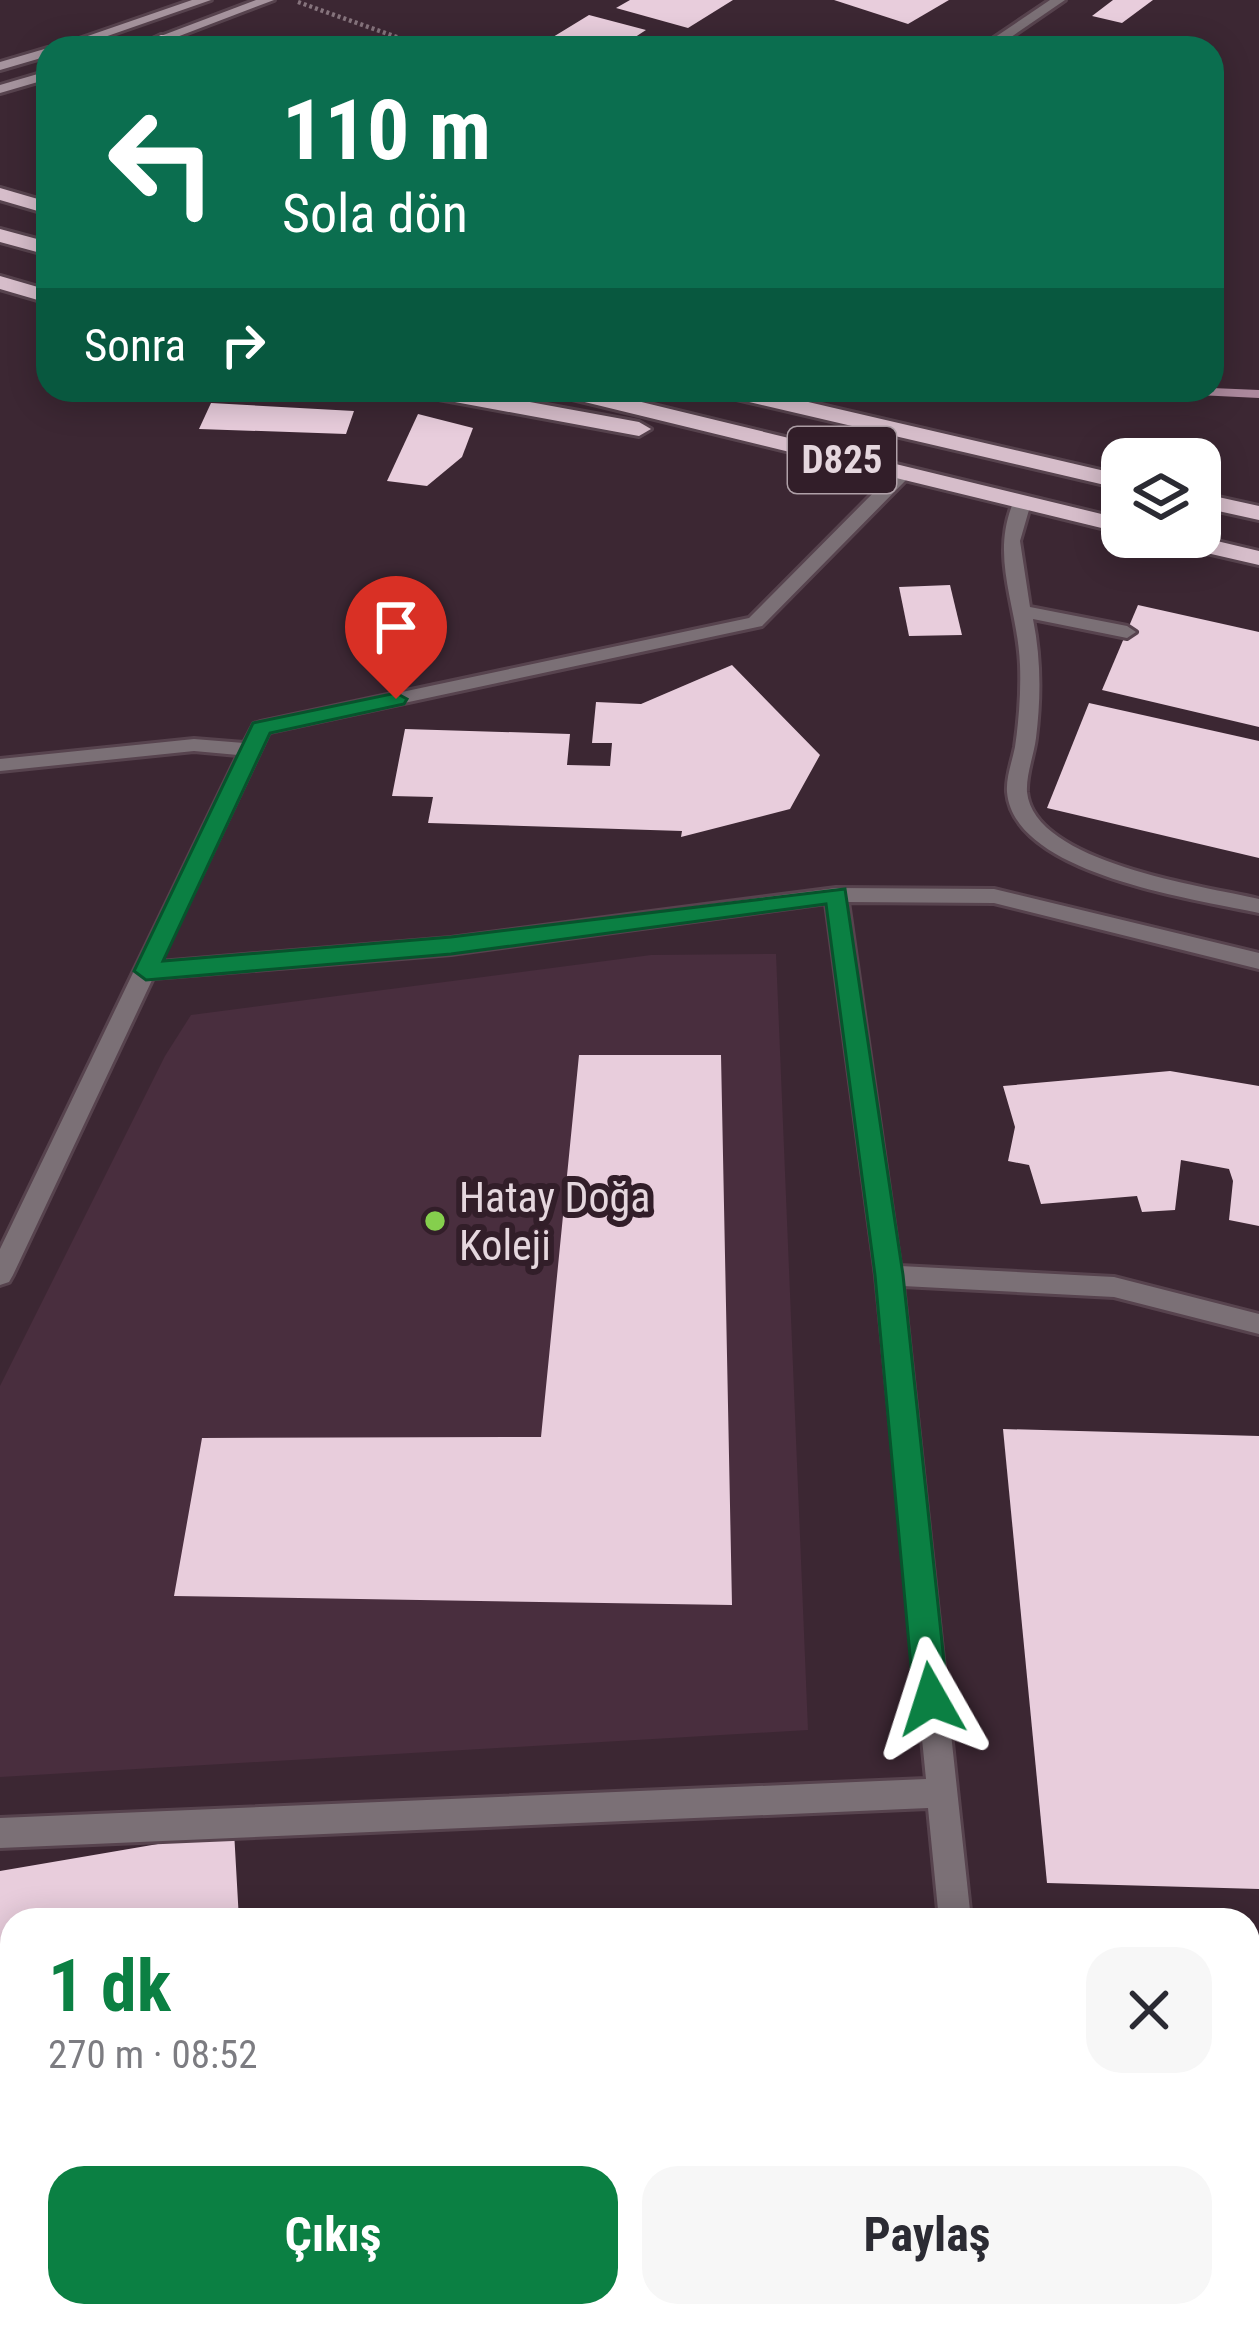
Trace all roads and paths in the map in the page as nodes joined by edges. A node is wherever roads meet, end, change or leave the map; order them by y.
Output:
1 (206, 0) edge
2 (268, 0) edge
3 (291, 0) edge
4 (1059, 0) edge
5 (96, 36) edge
6 (171, 36) edge
7 (394, 36) edge
8 (1004, 36) edge
9 (36, 56) edge
10 (0, 66) edge
11 (36, 79) edge
12 (0, 89) edge
13 (0, 172) edge
14 (31, 179) dead end
15 (0, 194) edge
16 (36, 204) edge
17 (0, 235) edge
18 (36, 246) edge
19 (0, 283) edge
20 (36, 294) edge
21 (495, 402) edge
22 (612, 402) edge
23 (777, 402) edge
24 (820, 402) edge
25 (932, 440) junction
26 (901, 475) junction
27 (1101, 477) edge
28 (1022, 503) junction
29 (1221, 505) edge
30 (1259, 513) edge
31 (1101, 521) edge
32 (1221, 549) edge
33 (1259, 558) edge
34 (1023, 610) junction
35 (1127, 632) dead end
36 (251, 750) junction
37 (0, 765) edge
38 (836, 895) junction
39 (1259, 906) edge
40 (1259, 961) edge
41 (146, 971) junction
42 (0, 1275) edge
43 (889, 1275) junction
44 (1259, 1324) edge
45 (940, 1793) junction
46 (0, 1833) edge
47 (954, 1908) edge

1 - 5 main road
2 - 6 main road
3 - 7 path
4 - 8 street
9 - 10 main road
11 - 12 main road
13 - 14 highway
15 - 16 highway
17 - 18 highway
19 - 20 highway
21 - 26 highway
22 - 26 highway, D825
23 - 25 highway, D825
24 - 25 highway
25 - 27 highway, D825
26 - 28 highway, D825
26 - 36 street
28 - 31 highway, D825
28 - 34 street
29 - 30 highway
32 - 33 highway
34 - 35 street
34 - 39 street
36 - 37 street
36 - 41 street
38 - 40 street
38 - 41 street
38 - 43 street
41 - 42 street
43 - 44 street
43 - 45 street
45 - 46 street
45 - 47 street

